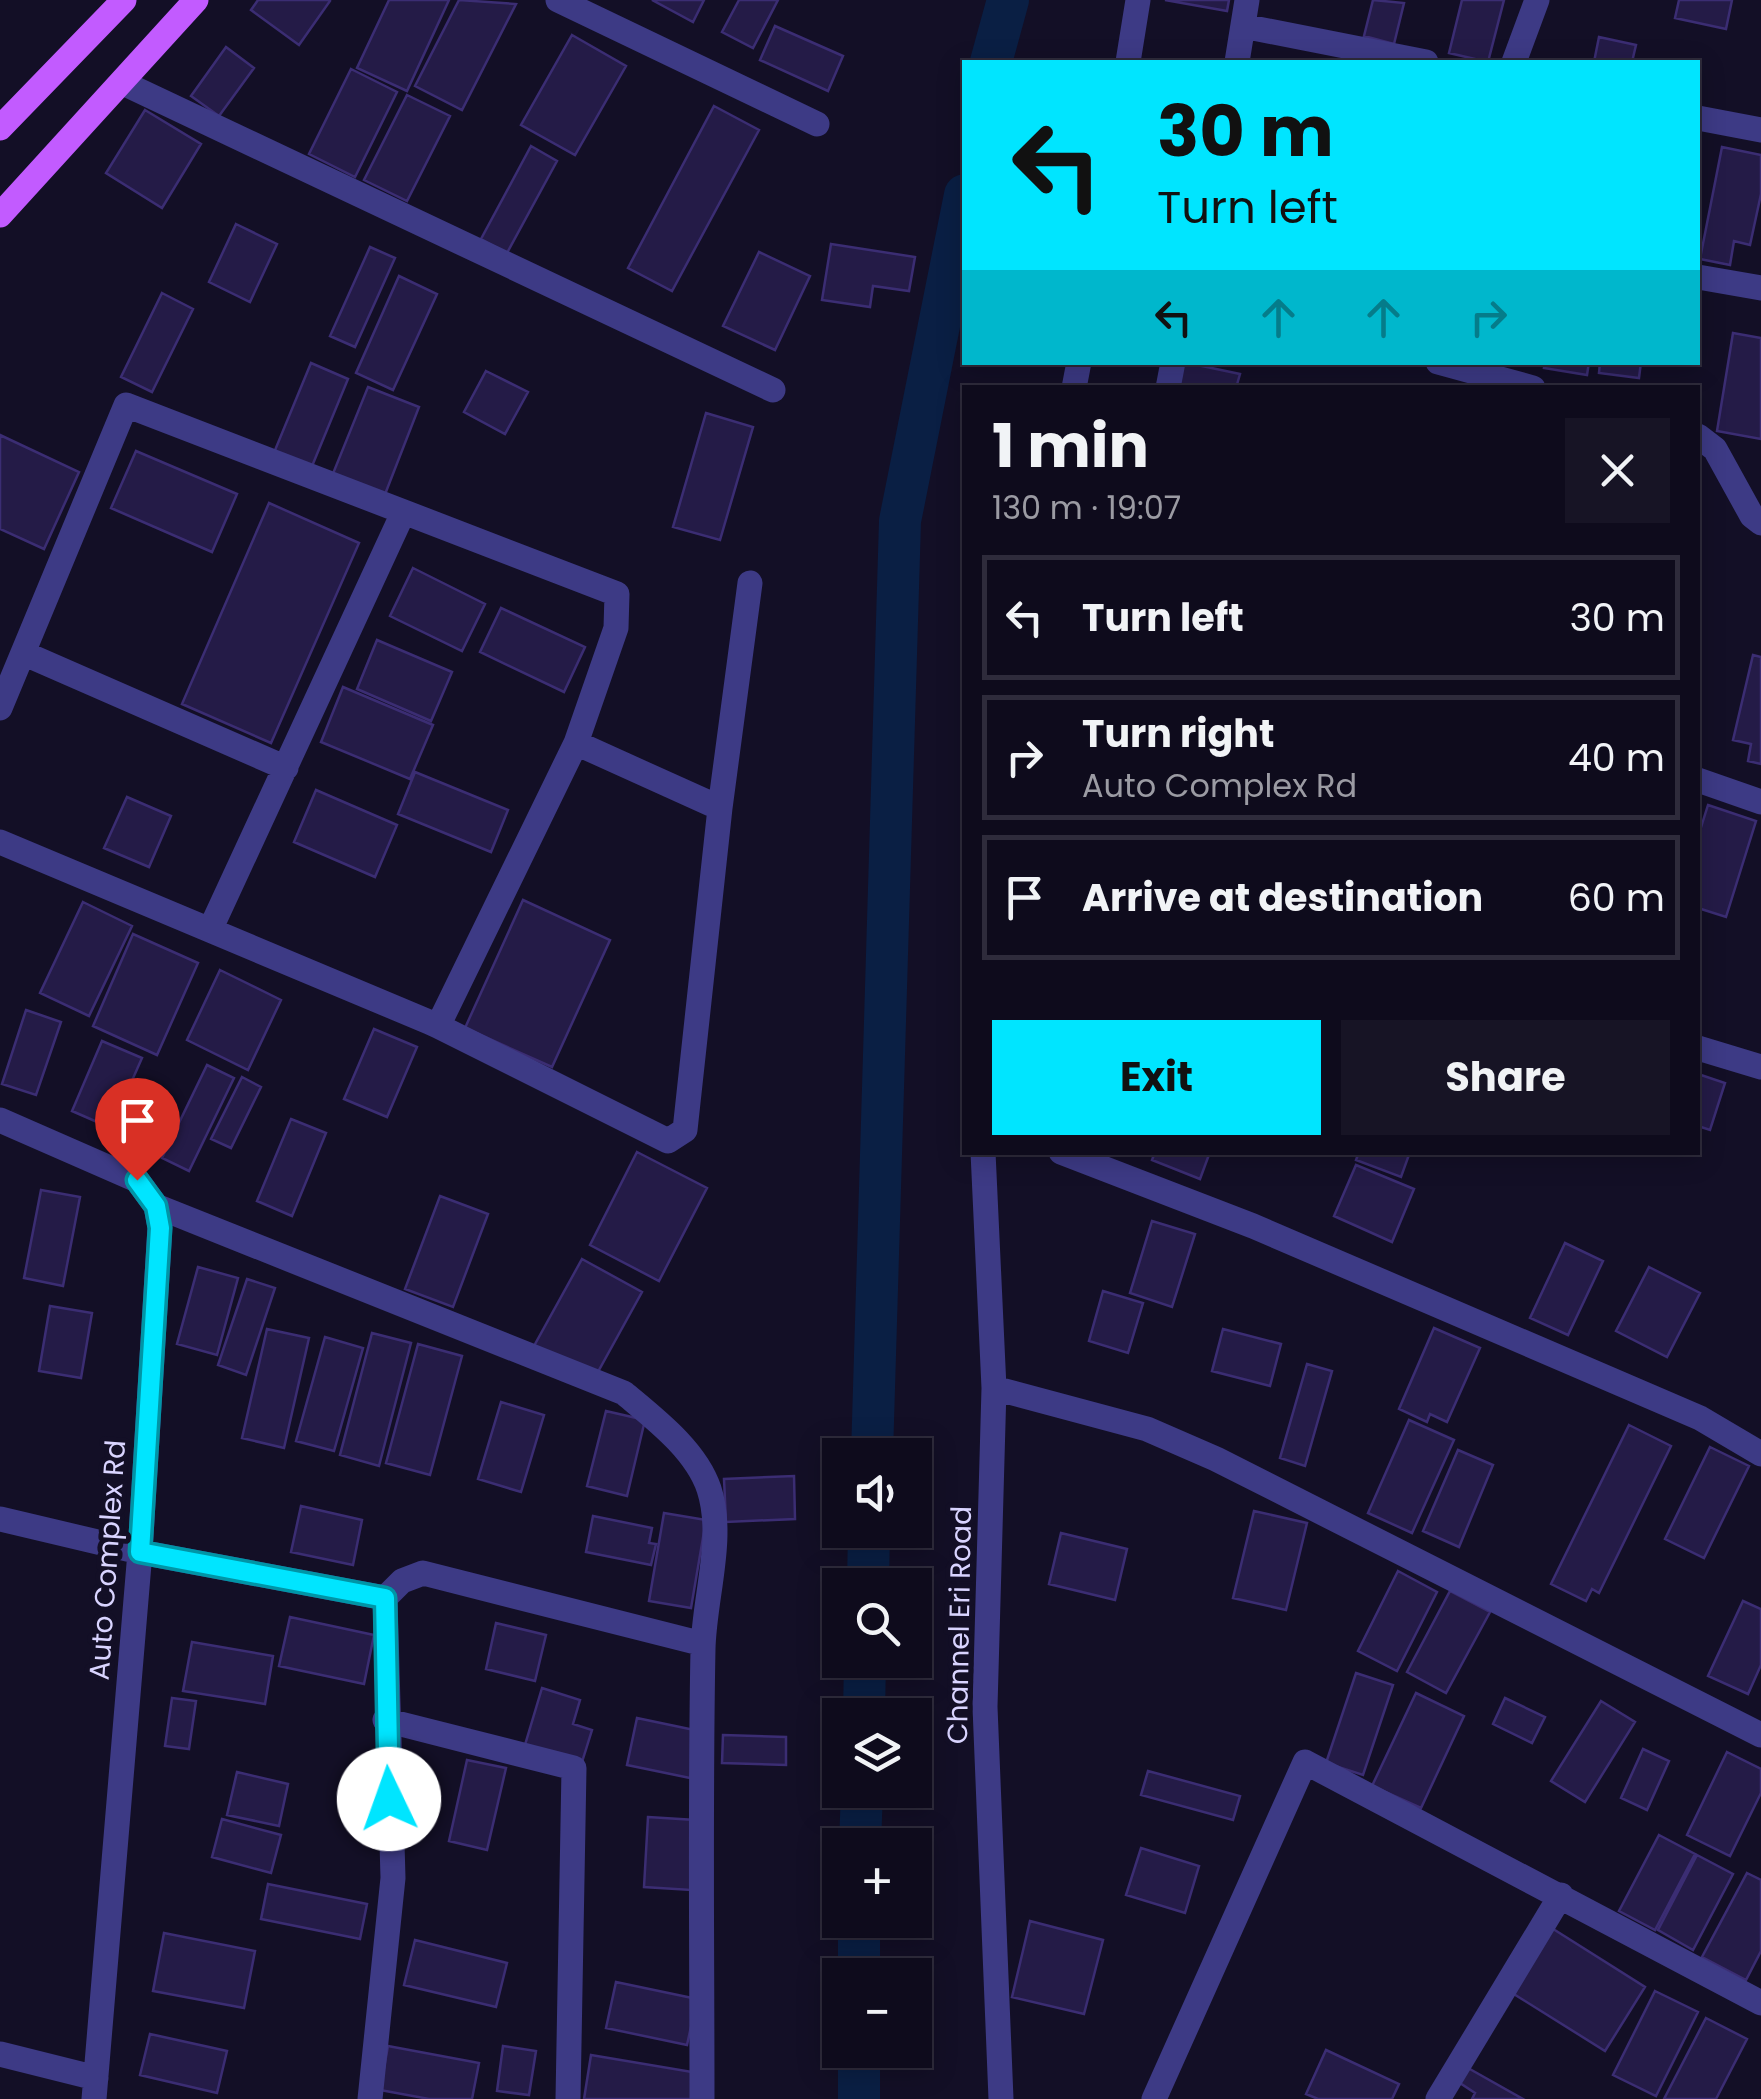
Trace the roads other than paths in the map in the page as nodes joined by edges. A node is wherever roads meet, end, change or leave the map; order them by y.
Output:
1 (124, 0) edge
2 (196, 0) edge
3 (558, 0) edge
4 (1138, 0) edge
5 (1538, 0) edge
6 (1245, 13) edge
7 (1128, 60) edge
8 (1237, 60) edge
9 (1419, 60) edge
10 (1515, 60) edge
11 (122, 82) junction
12 (1700, 118) edge
13 (817, 124) dead end
14 (0, 128) edge
15 (1761, 130) edge
16 (0, 215) edge
17 (1700, 277) edge
18 (1761, 288) edge
19 (1449, 365) edge
20 (1522, 385) edge
21 (773, 390) dead end
22 (1700, 438) edge
23 (404, 513) junction
24 (1761, 524) edge
25 (750, 583) dead end
26 (23, 653) junction
27 (0, 708) edge
28 (576, 743) junction
29 (286, 768) junction
30 (1700, 781) edge
31 (1761, 802) edge
32 (720, 808) junction
33 (0, 842) edge
34 (210, 930) junction
35 (438, 1026) junction
36 (1700, 1049) edge
37 (1761, 1067) edge
38 (0, 1120) edge
39 (984, 1155) edge
40 (1069, 1155) edge
41 (156, 1206) junction
42 (994, 1388) junction
43 (1761, 1454) edge
44 (0, 1519) edge
45 (140, 1552) junction
46 (385, 1598) junction
47 (703, 1644) junction
48 (385, 1720) junction
49 (1761, 1734) edge
50 (1561, 1894) junction
51 (1761, 2002) edge
52 (0, 2054) edge
53 (95, 2089) edge
54 (370, 2099) edge
55 (568, 2099) edge
56 (702, 2099) edge
57 (1001, 2099) edge
58 (1154, 2099) edge
59 (1438, 2099) edge

1 - 14 main road
2 - 11 main road
3 - 13 street
4 - 7 street
5 - 10 street
6 - 8 street
6 - 9 street
11 - 16 main road
11 - 21 street
12 - 15 street
17 - 18 street
19 - 20 street
22 - 24 street
23 - 26 street
23 - 28 street
23 - 29 street
25 - 32 street
26 - 27 street
26 - 29 street
28 - 32 street
28 - 35 street
29 - 34 street
30 - 31 street
32 - 35 street
33 - 34 street
34 - 35 street
36 - 37 street
38 - 41 street
39 - 42 street, Channel Eri Road
40 - 43 street
41 - 45 street, Auto Complex Rd
41 - 47 street
42 - 49 street
42 - 57 street, Channel Eri Road
44 - 45 street
45 - 46 street
45 - 53 street, Auto Complex Rd
46 - 47 street
46 - 48 street
47 - 56 street
48 - 54 street
48 - 55 street
50 - 51 street
50 - 58 street
50 - 59 street
52 - 53 street

